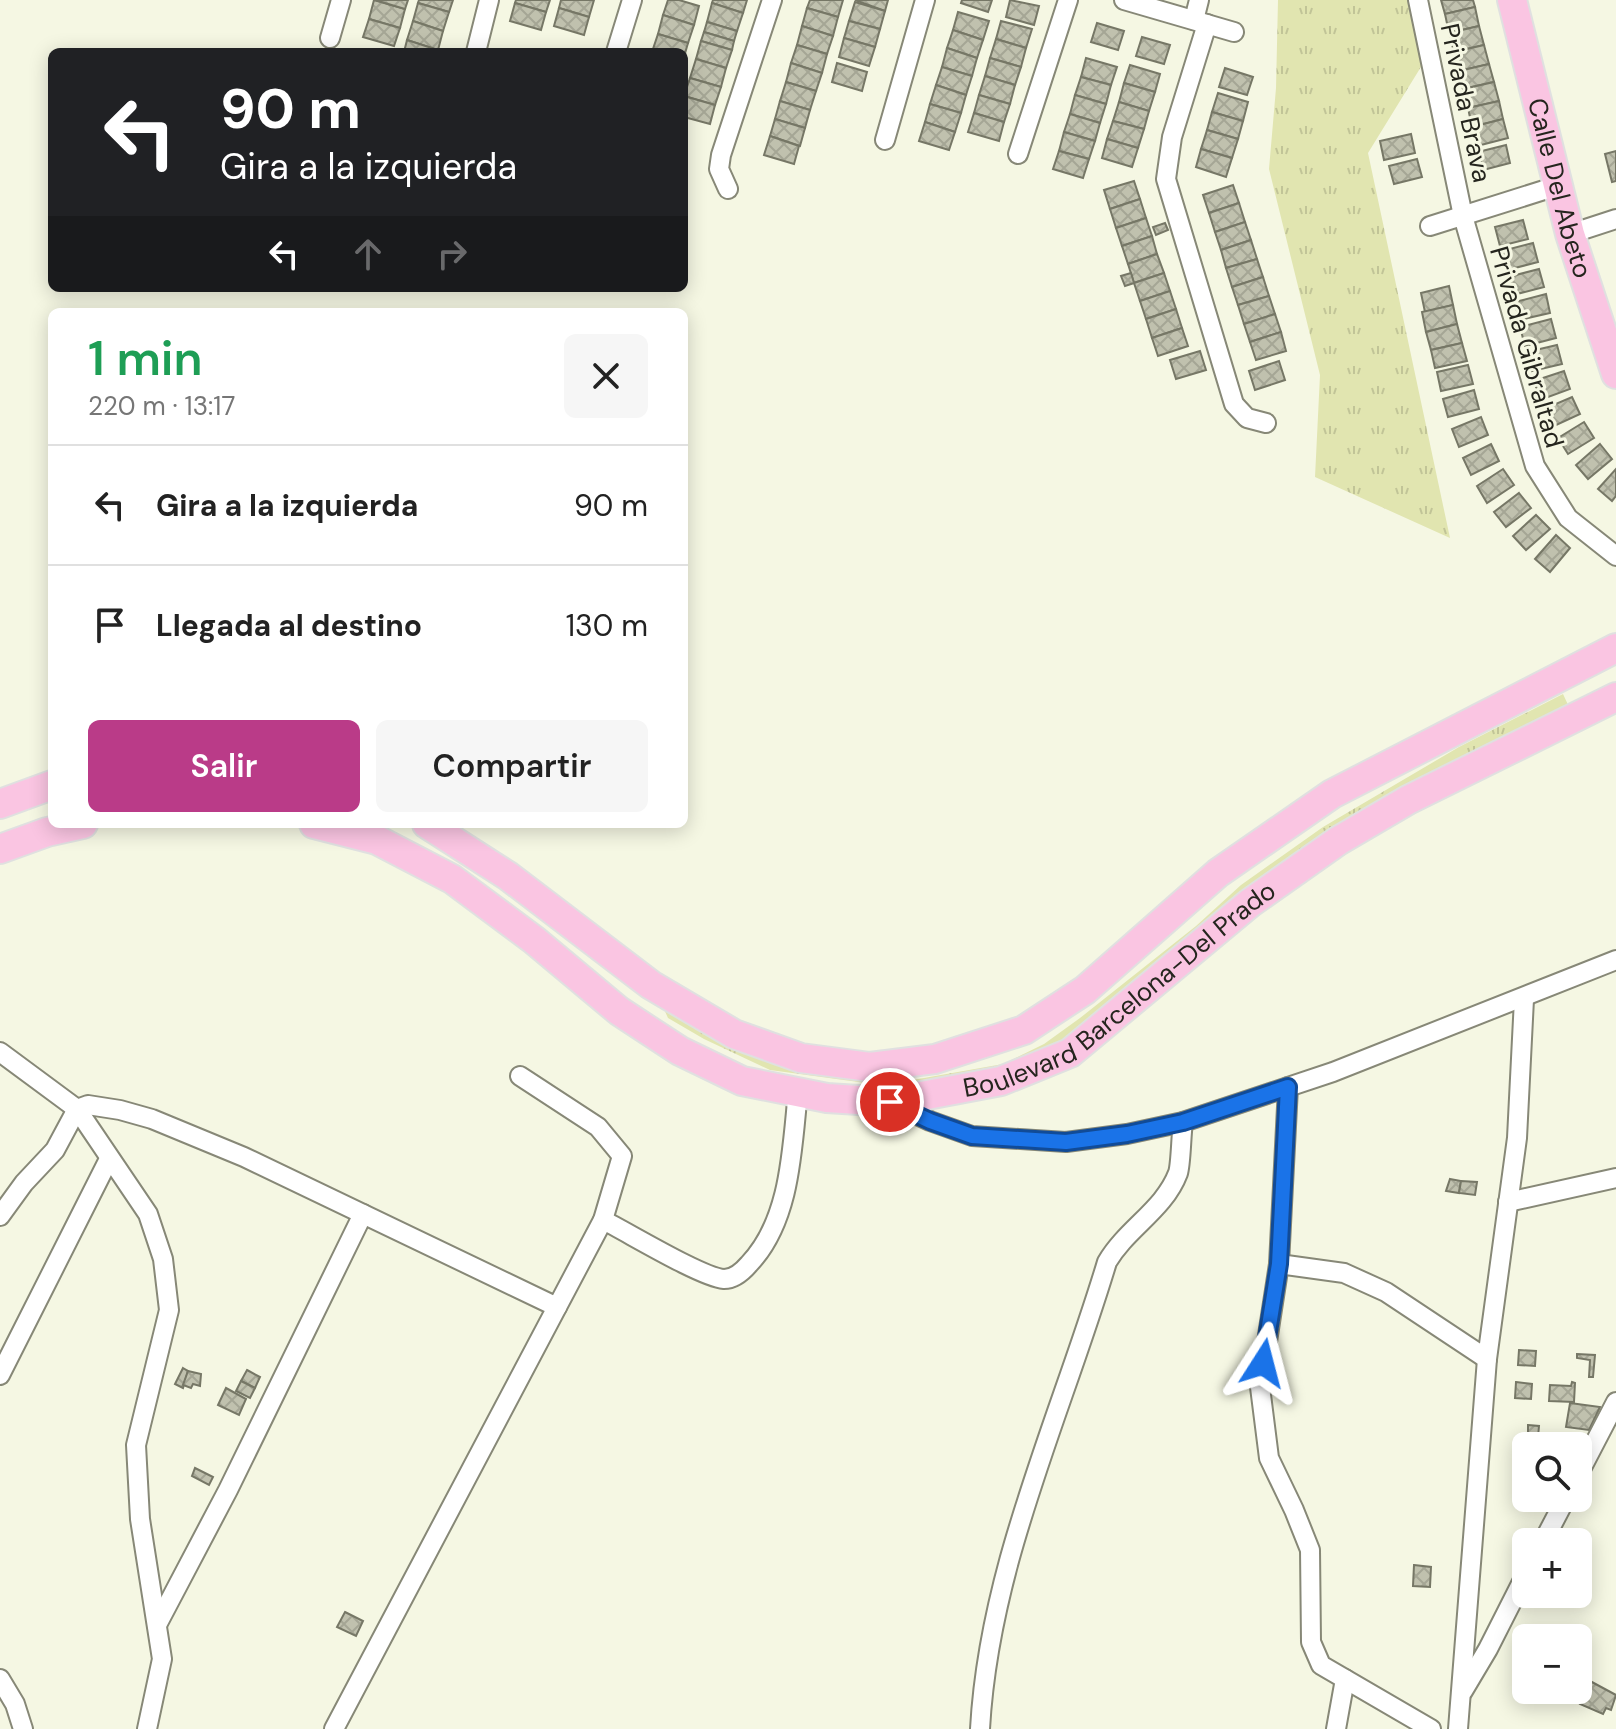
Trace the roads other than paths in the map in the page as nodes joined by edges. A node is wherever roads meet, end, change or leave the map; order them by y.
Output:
1 (341, 0) edge
2 (489, 0) edge
3 (632, 0) edge
4 (772, 0) edge
5 (925, 0) edge
6 (1068, 0) edge
7 (1124, 0) edge
8 (1199, 0) edge
9 (1418, 0) edge
10 (1512, 0) edge
11 (1200, 22) junction
12 (1234, 32) dead end
13 (330, 38) dead end
14 (477, 48) edge
15 (617, 48) edge
16 (885, 140) dead end
17 (1018, 154) dead end
18 (1560, 185) junction
19 (728, 189) dead end
20 (1463, 216) junction
21 (1616, 219) edge
22 (1430, 226) dead end
23 (1570, 234) junction
24 (1616, 374) edge
25 (1266, 423) dead end
26 (1616, 556) edge
27 (1616, 648) edge
28 (1616, 697) edge
29 (48, 786) edge
30 (0, 804) edge
31 (65, 828) edge
32 (330, 828) edge
33 (433, 828) edge
34 (0, 849) edge
35 (1616, 960) edge
36 (651, 985) junction
37 (1524, 999) junction
38 (619, 1011) junction
39 (0, 1052) edge
40 (520, 1076) dead end
41 (1288, 1087) junction
42 (798, 1091) junction
43 (890, 1102) junction
44 (77, 1109) junction
45 (1183, 1122) junction
46 (109, 1159) junction
47 (1616, 1178) edge
48 (1508, 1202) junction
49 (363, 1214) junction
50 (0, 1216) edge
51 (603, 1220) junction
52 (1279, 1264) junction
53 (557, 1307) junction
54 (1487, 1359) junction
55 (0, 1375) edge
56 (1616, 1402) edge
57 (1592, 1448) edge
58 (1512, 1602) edge
59 (158, 1623) junction
60 (0, 1679) edge
61 (1345, 1679) junction
62 (1460, 1695) junction
63 (23, 1729) edge
64 (147, 1729) edge
65 (334, 1729) edge
66 (980, 1729) edge
67 (1336, 1729) edge
68 (1431, 1729) edge
69 (1458, 1729) edge

1 - 13 street
2 - 14 street
3 - 15 street
4 - 19 street
5 - 16 street
6 - 17 street
7 - 11 street
8 - 11 street
9 - 20 street, Privada Brava
10 - 18 main road, Calle Del Abeto
11 - 12 street
11 - 25 street
18 - 20 street
18 - 23 main road, Calle Del Abeto
20 - 22 street
20 - 26 street, Privada Gibraltad
21 - 23 street
23 - 24 main road, Calle Del Abeto
27 - 36 main road, Boulevard Barcelona-Del Prado
28 - 43 main road, Boulevard Barcelona-Del Prado
29 - 30 main road
31 - 34 main road
32 - 38 main road, Boulevard Barcelona-Del Prado
33 - 36 main road, Boulevard Barcelona-Del Prado
35 - 37 street
36 - 38 main road
37 - 41 street
37 - 48 street
38 - 42 main road, Boulevard Barcelona-Del Prado
39 - 44 street
40 - 51 street
41 - 45 street
41 - 52 street
42 - 43 main road, Boulevard Barcelona-Del Prado
42 - 51 street
43 - 45 street
44 - 46 street
44 - 49 street
44 - 50 street
45 - 66 street
46 - 55 street
46 - 59 street
47 - 48 street
48 - 54 street
49 - 53 street
49 - 59 street
51 - 53 street
52 - 54 street
52 - 61 street
53 - 65 street
54 - 62 street
56 - 57 street
58 - 62 street
59 - 64 street
60 - 63 street
61 - 67 street
61 - 68 street
62 - 69 street

